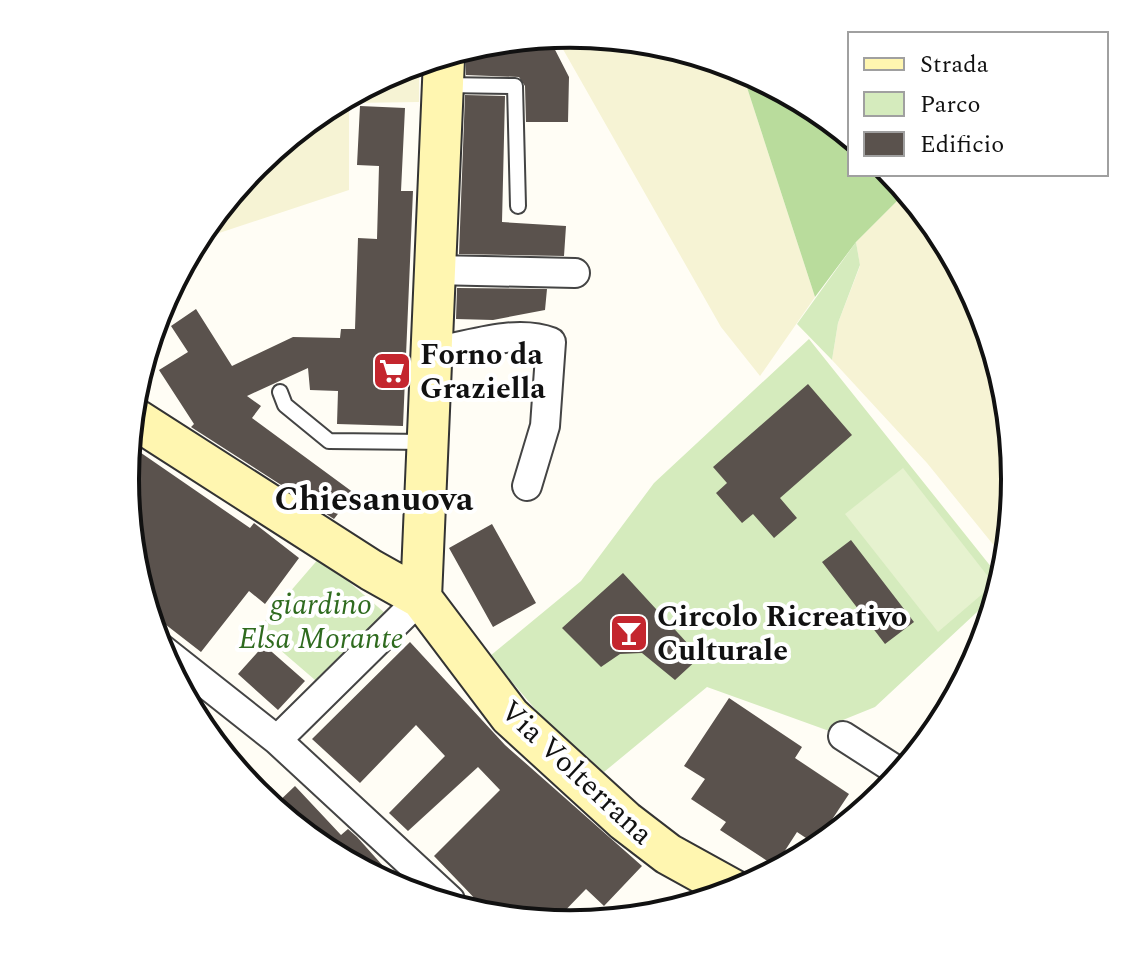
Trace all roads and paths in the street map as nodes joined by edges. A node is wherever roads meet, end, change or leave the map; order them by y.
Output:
1 (444, 72) edge
2 (518, 206) dead end
3 (433, 270) junction
4 (575, 273) dead end
5 (430, 352) junction
6 (280, 392) dead end
7 (143, 424) edge
8 (427, 442) junction
9 (527, 486) dead end
10 (421, 598) junction
11 (180, 664) edge
12 (843, 736) dead end
13 (277, 740) junction
14 (891, 767) edge
15 (720, 883) edge
16 (438, 889) edge

1 - 2 lane
1 - 3 main road
3 - 4 street
3 - 5 main road
5 - 8 main road
5 - 9 street
6 - 8 lane
7 - 10 main road
8 - 10 main road
10 - 13 street
10 - 15 main road, Via Volterrana
11 - 13 street
12 - 14 street
13 - 16 street

